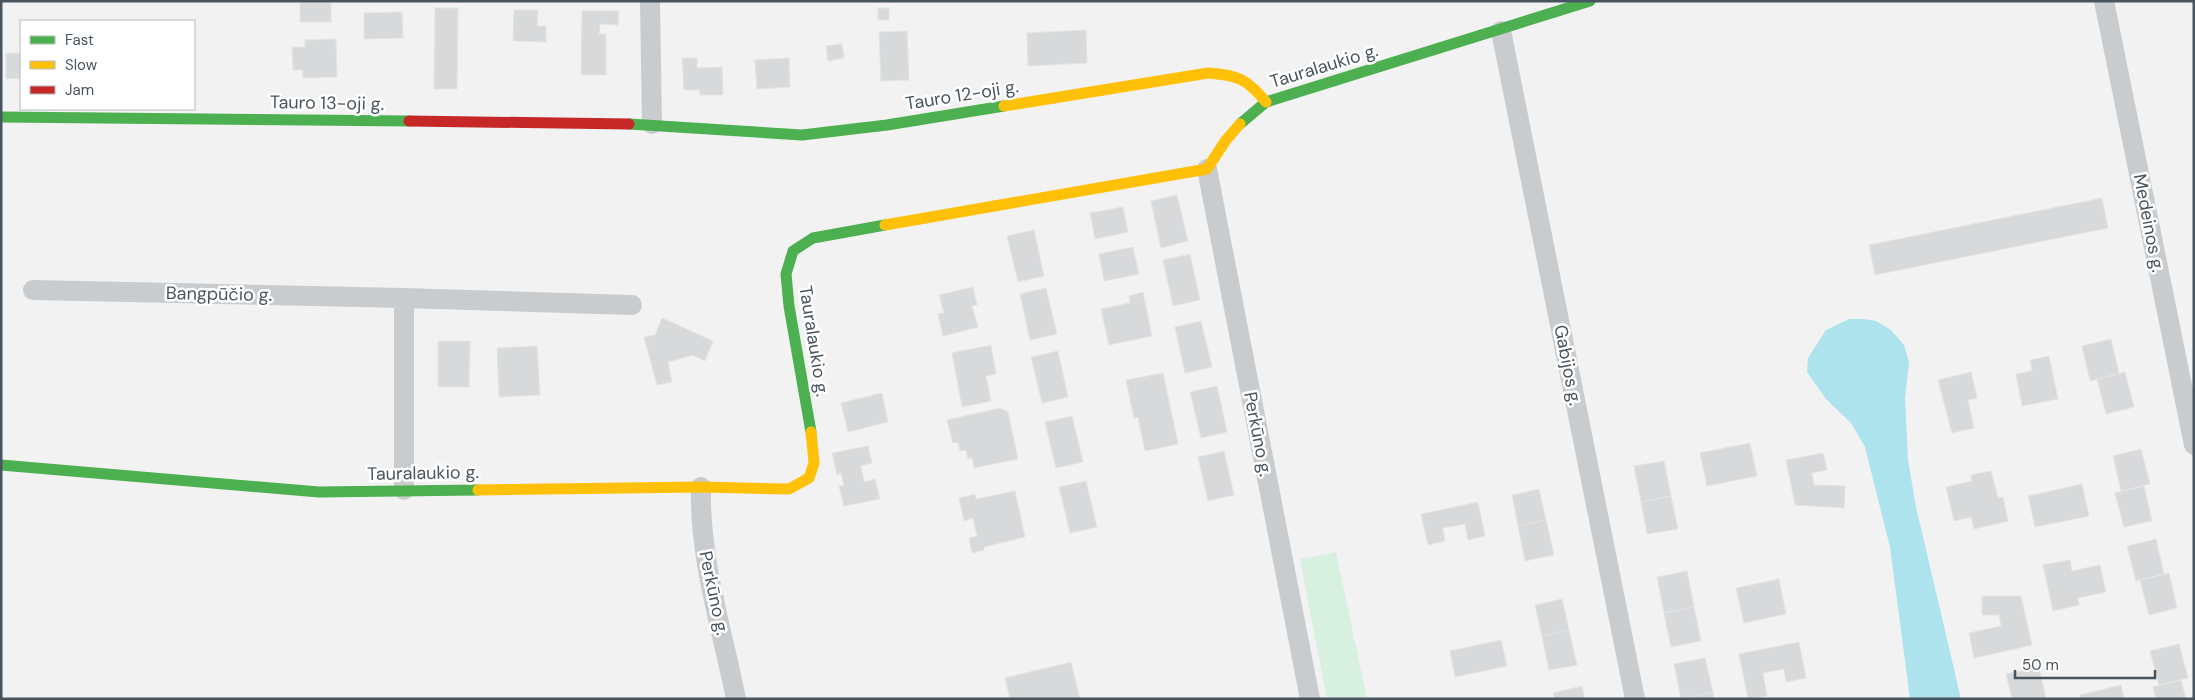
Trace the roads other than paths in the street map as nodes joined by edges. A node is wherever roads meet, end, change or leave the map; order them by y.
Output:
1 (650, 1) edge
2 (1590, 1) edge
3 (2104, 1) edge
4 (1501, 30) junction
5 (1266, 102) junction
6 (1, 117) edge
7 (652, 124) junction
8 (1207, 169) junction
9 (33, 290) dead end
10 (404, 298) junction
11 (632, 305) dead end
12 (2194, 445) edge
13 (1, 466) edge
14 (701, 487) junction
15 (404, 490) junction
16 (736, 699) edge
17 (1310, 699) edge
18 (1635, 699) edge

1 - 7 street
2 - 4 street, Tauralaukio g.
3 - 12 street, Medeinos g.
4 - 5 street, Tauralaukio g.
4 - 18 street, Gabijos g.
5 - 7 street, Tauro 12-oji g.
5 - 8 street, Tauralaukio g.
6 - 7 street, Tauro 13-oji g.
8 - 14 street, Tauralaukio g.
8 - 17 street, Perkūno g.
9 - 10 street, Bangpūčio g.
10 - 11 street, Bangpūčio g.
10 - 15 street
13 - 15 street, Tauralaukio g.
14 - 15 street, Tauralaukio g.
14 - 16 street, Perkūno g.

